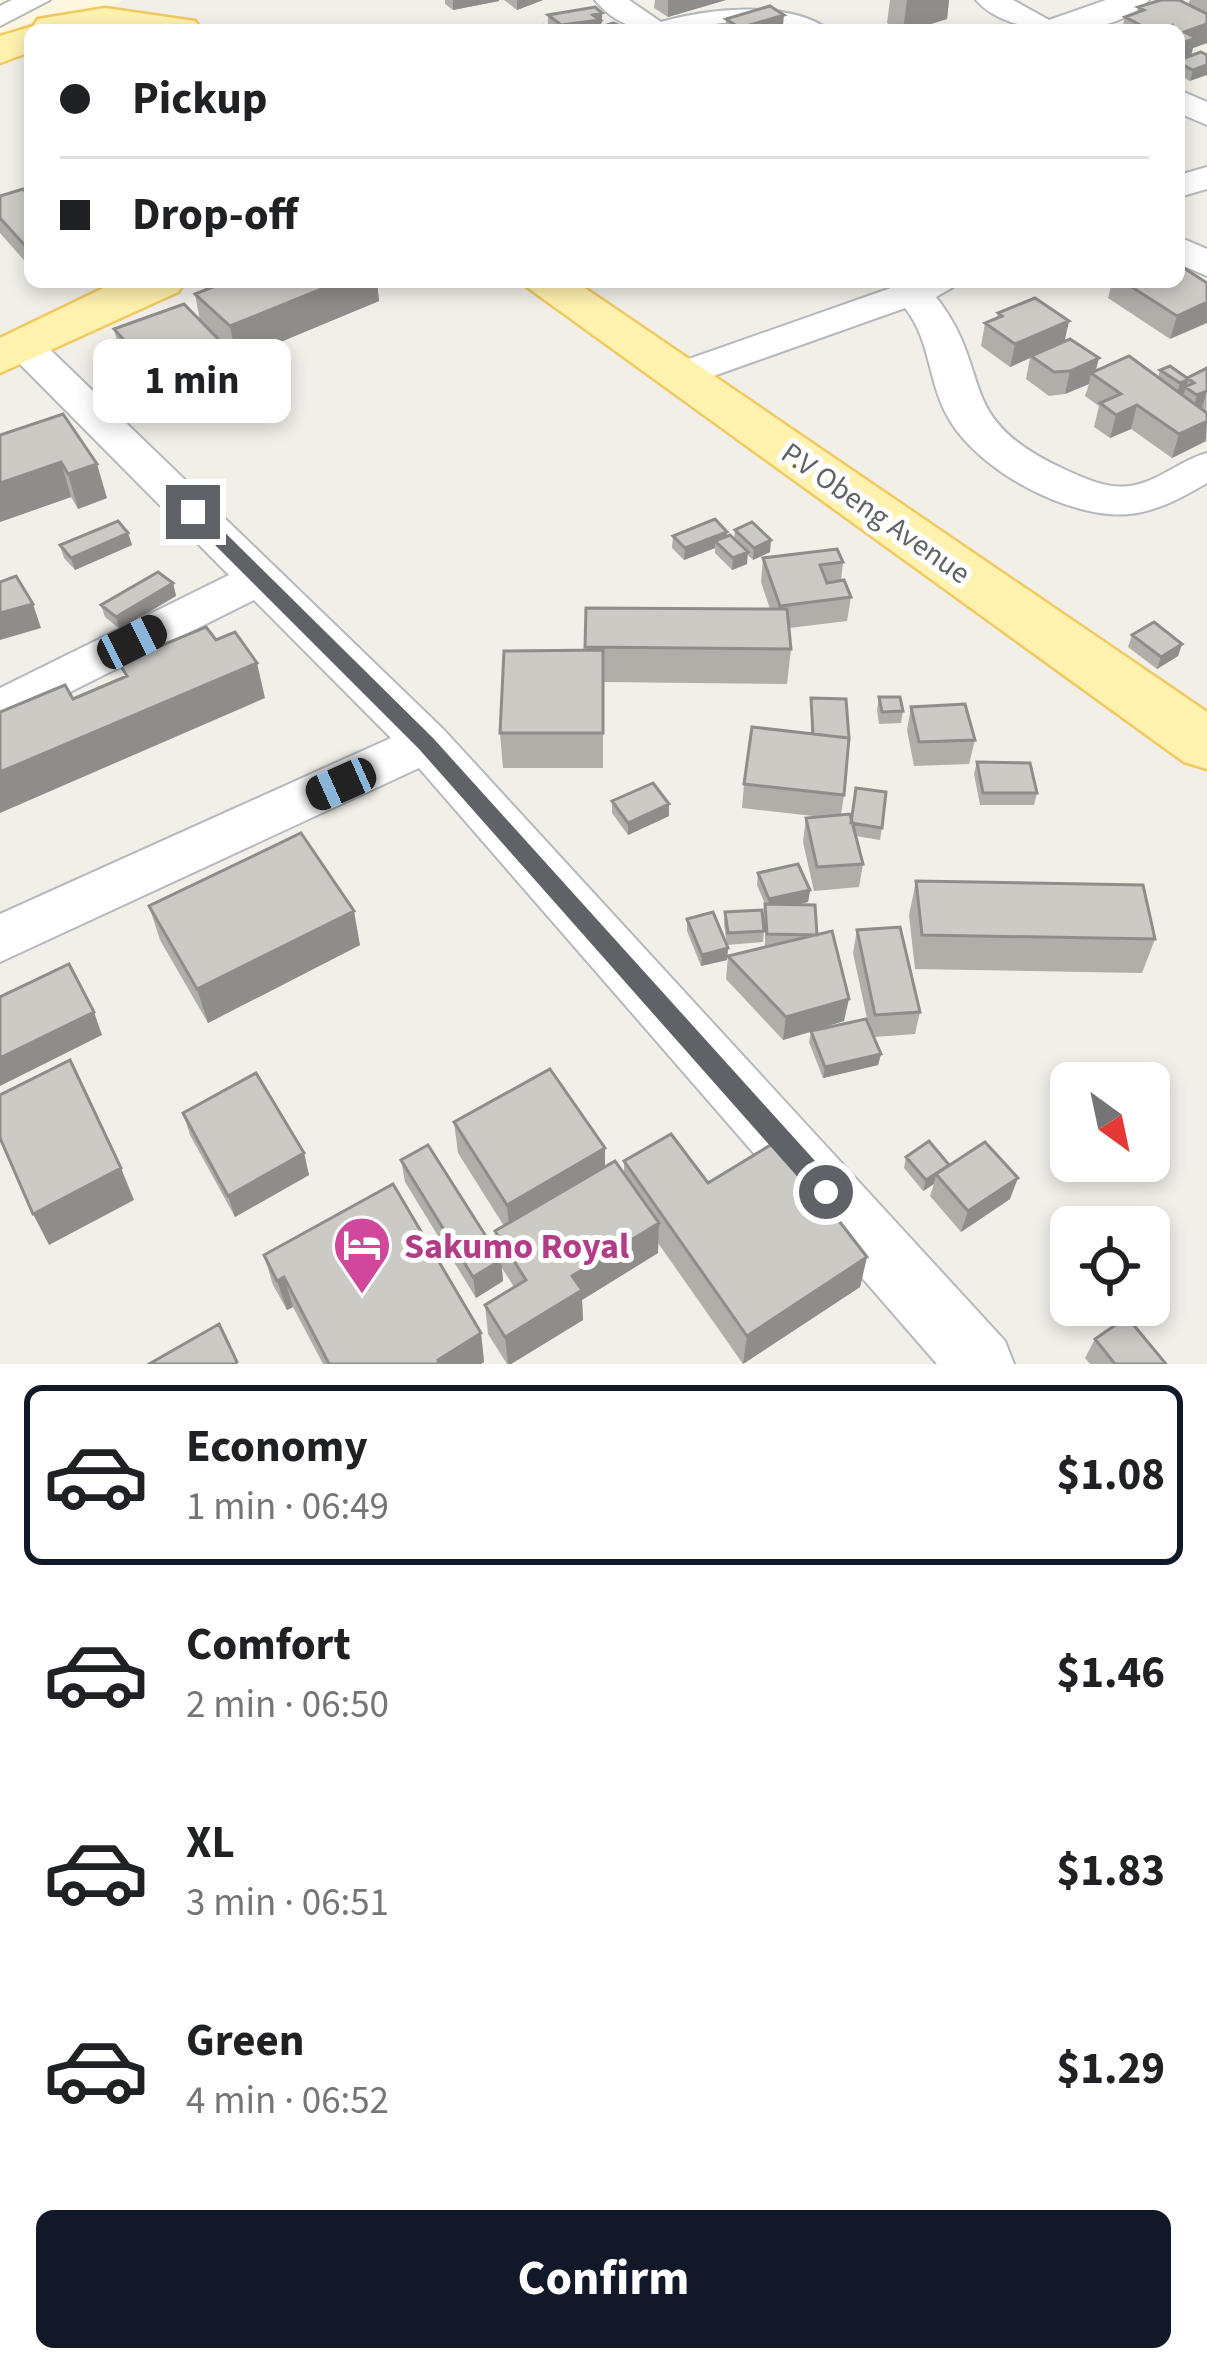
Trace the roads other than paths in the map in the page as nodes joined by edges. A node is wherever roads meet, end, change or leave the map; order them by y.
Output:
1 (108, 0) edge
2 (139, 0) edge
3 (610, 0) edge
4 (991, 0) edge
5 (1134, 0) edge
6 (0, 17) edge
7 (40, 24) edge
8 (136, 24) edge
9 (174, 24) edge
10 (644, 24) edge
11 (687, 24) edge
12 (805, 24) edge
13 (1036, 24) edge
14 (1064, 24) edge
15 (145, 288) edge
16 (553, 288) edge
17 (929, 289) edge
18 (12, 352) edge
19 (680, 375) junction
20 (1207, 466) edge
21 (260, 578) junction
22 (0, 709) edge
23 (426, 743) junction
24 (1207, 746) edge
25 (0, 939) edge
26 (981, 1364) edge

1 - 7 main road
2 - 9 main road
3 - 10 street
4 - 13 street
5 - 14 street
6 - 7 street
7 - 8 main road
11 - 12 street
15 - 18 main road
16 - 19 main road, P.V Obeng Avenue
17 - 19 street
17 - 20 street
18 - 21 street
19 - 24 main road, P.V Obeng Avenue
21 - 22 street
21 - 23 street
23 - 25 street
23 - 26 street

